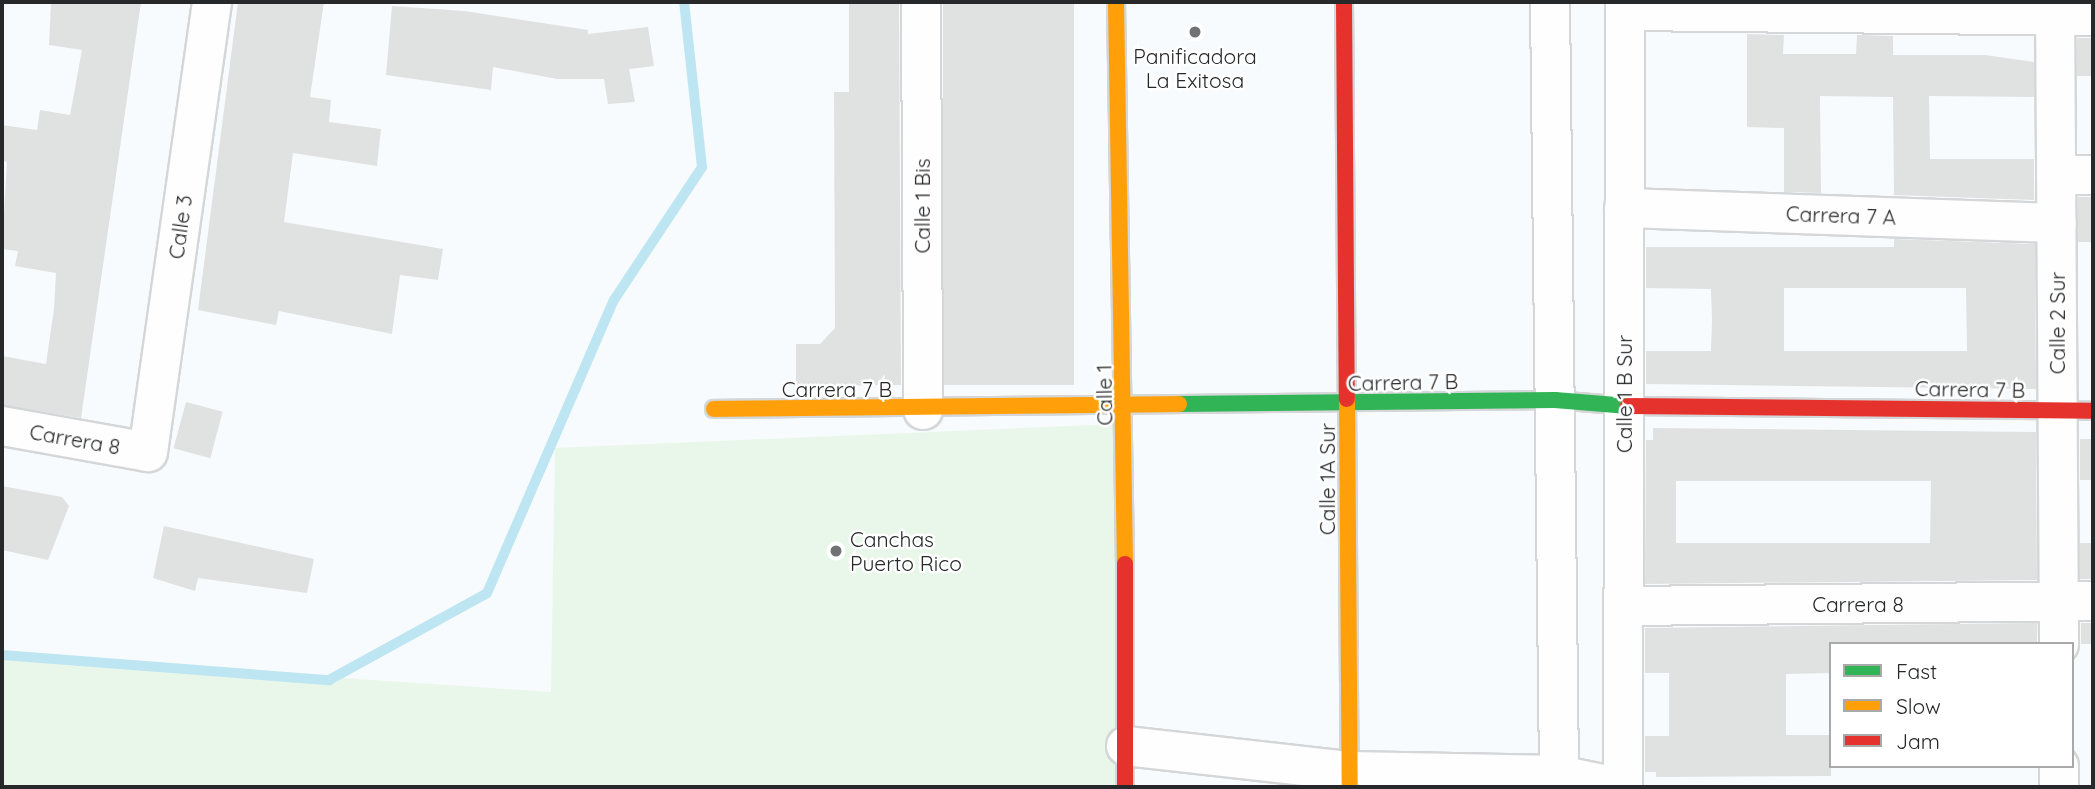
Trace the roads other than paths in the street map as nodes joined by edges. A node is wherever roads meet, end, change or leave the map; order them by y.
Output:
1 (212, 2) edge
2 (921, 2) edge
3 (1116, 2) edge
4 (1344, 2) edge
5 (1550, 2) edge
6 (1625, 6) edge
7 (2055, 10) edge
8 (2093, 16) edge
9 (2075, 176) edge
10 (1625, 208) junction
11 (2057, 223) junction
12 (1555, 400) junction
13 (1347, 403) junction
14 (1624, 406) junction
15 (1125, 408) junction
16 (713, 410) dead end
17 (923, 410) junction
18 (2075, 411) edge
19 (2, 426) edge
20 (148, 452) joint
21 (2076, 602) edge
22 (1624, 606) junction
23 (2060, 642) edge
24 (1126, 746) junction
25 (2059, 768) edge
26 (1559, 775) junction
27 (1350, 779) edge
28 (1125, 787) edge
29 (1617, 787) edge
30 (1623, 787) edge
31 (2059, 787) edge

1 - 20 street, Calle 3
2 - 17 street, Calle 1 Bis
3 - 15 street, Calle 1
4 - 13 street, Calle 1A Sur
5 - 12 street
6 - 7 street
6 - 10 street, Calle 1 B Sur
7 - 8 street
7 - 9 street, Calle 2 Sur
9 - 11 street, Calle 2 Sur
10 - 11 street, Carrera 7 A
10 - 14 street, Calle 1 B Sur
11 - 18 street, Calle 2 Sur
12 - 13 street, Carrera 7 B
12 - 14 street, Carrera 7 B
12 - 26 street
13 - 15 street, Carrera 7 B
13 - 27 street, Calle 1A Sur
14 - 18 street, Carrera 7 B
14 - 22 street, Calle 1 B Sur
15 - 17 street, Carrera 7 B
15 - 24 street, Calle 1
16 - 17 street, Carrera 7 B
18 - 21 street, Calle 2 Sur
19 - 20 street, Carrera 8
21 - 22 street, Carrera 8
21 - 23 street, Calle 2 Sur
22 - 30 street, Calle 1 B Sur
24 - 27 street
24 - 28 street, Calle 1
25 - 31 street
26 - 27 street
26 - 29 street

